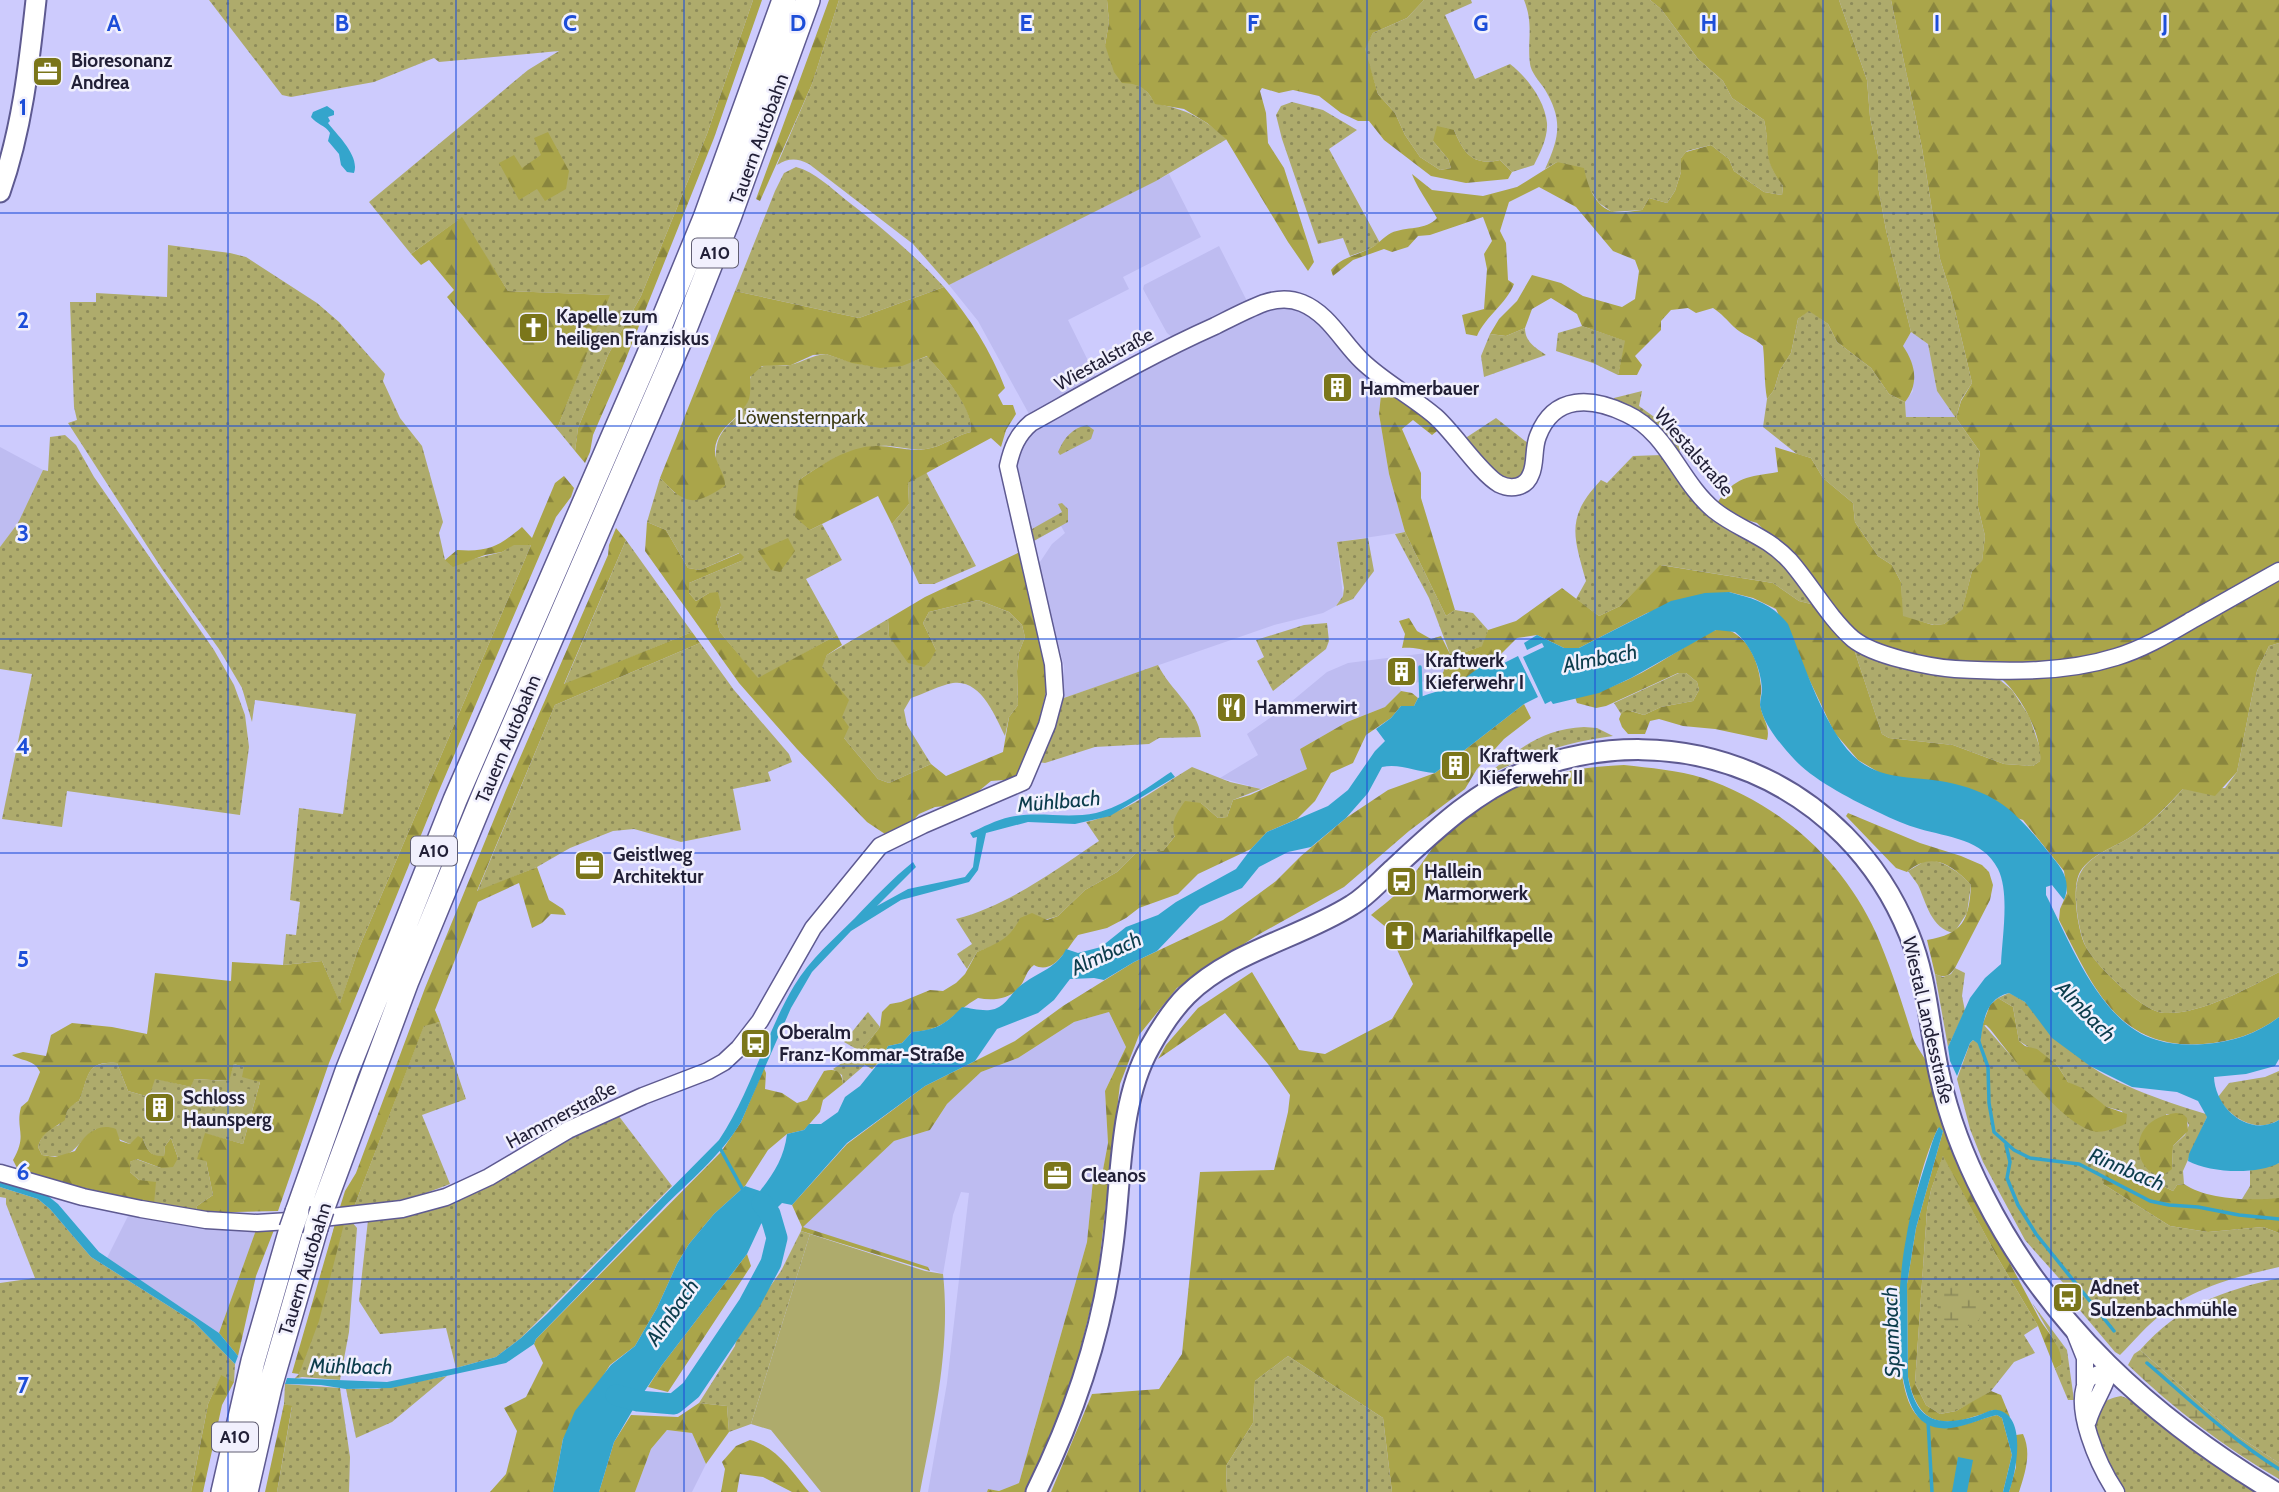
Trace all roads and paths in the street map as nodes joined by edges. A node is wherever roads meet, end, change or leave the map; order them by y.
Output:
1 (36, 0) edge
2 (784, 0) edge
3 (808, 0) edge
4 (0, 192) edge
5 (2279, 571) edge
6 (1023, 782) joint
7 (0, 1173) edge
8 (2072, 1328) junction
9 (2110, 1369) junction
10 (2085, 1384) junction
11 (2137, 1394) junction
12 (2100, 1395) junction
13 (2087, 1424) junction
14 (223, 1492) edge
15 (246, 1492) edge
16 (1036, 1492) edge
17 (2116, 1492) edge
18 (2274, 1492) edge

1 - 4 main road
2 - 14 highway, Tauern Autobahn / A10
3 - 15 highway, Tauern Autobahn / A10
5 - 6 street, Wiestalstraße
6 - 7 street, Hammerstraße
8 - 9 main road, Wiestal Landesstraße
8 - 10 street
8 - 16 main road, Wiestal Landesstraße
9 - 10 street
9 - 11 main road, Wiestal Landesstraße
9 - 12 street
10 - 13 street
11 - 12 street
11 - 18 main road, Wiestal Landesstraße
12 - 13 street
13 - 17 street

